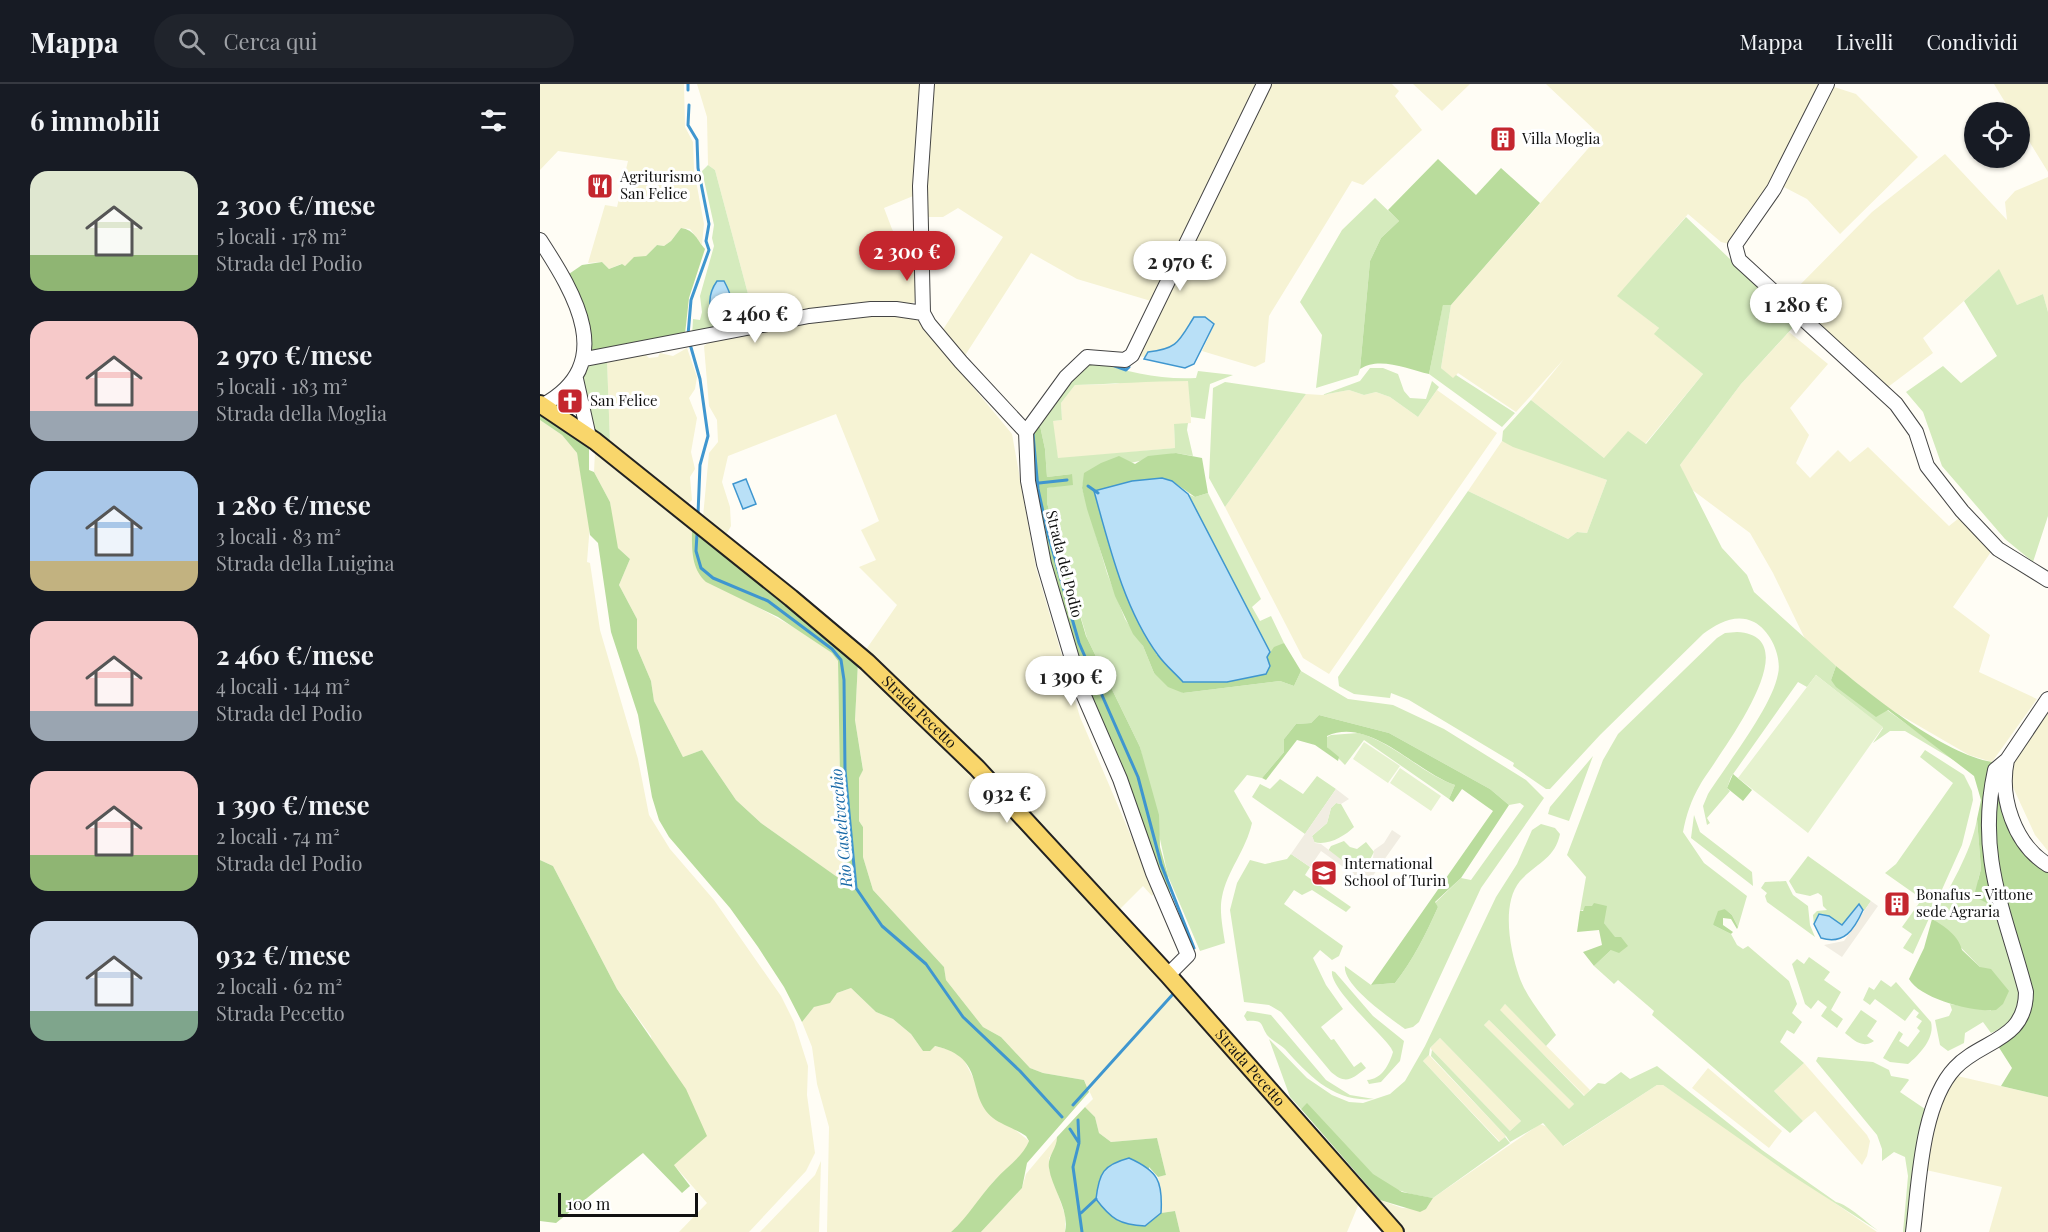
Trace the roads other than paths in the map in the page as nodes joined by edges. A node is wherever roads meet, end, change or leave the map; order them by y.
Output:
1 (927, 84) edge
2 (1264, 84) edge
3 (1827, 84) edge
4 (540, 240) edge
5 (923, 313) junction
6 (585, 359) junction
7 (576, 379) junction
8 (541, 405) edge
9 (1026, 432) junction
10 (589, 437) junction
11 (2048, 580) edge
12 (2048, 699) edge
13 (2007, 760) junction
14 (2048, 865) edge
15 (1168, 975) junction
16 (1395, 1232) edge
17 (1913, 1232) edge

1 - 5 street
2 - 9 street
3 - 11 street
4 - 6 street
5 - 6 street
5 - 9 street
6 - 7 street
7 - 8 street
7 - 10 street
8 - 10 main road, Strada Pecetto
9 - 15 street, Strada del Podio
10 - 15 main road, Strada Pecetto
12 - 13 street
13 - 14 street
13 - 17 street
15 - 16 main road, Strada Pecetto

